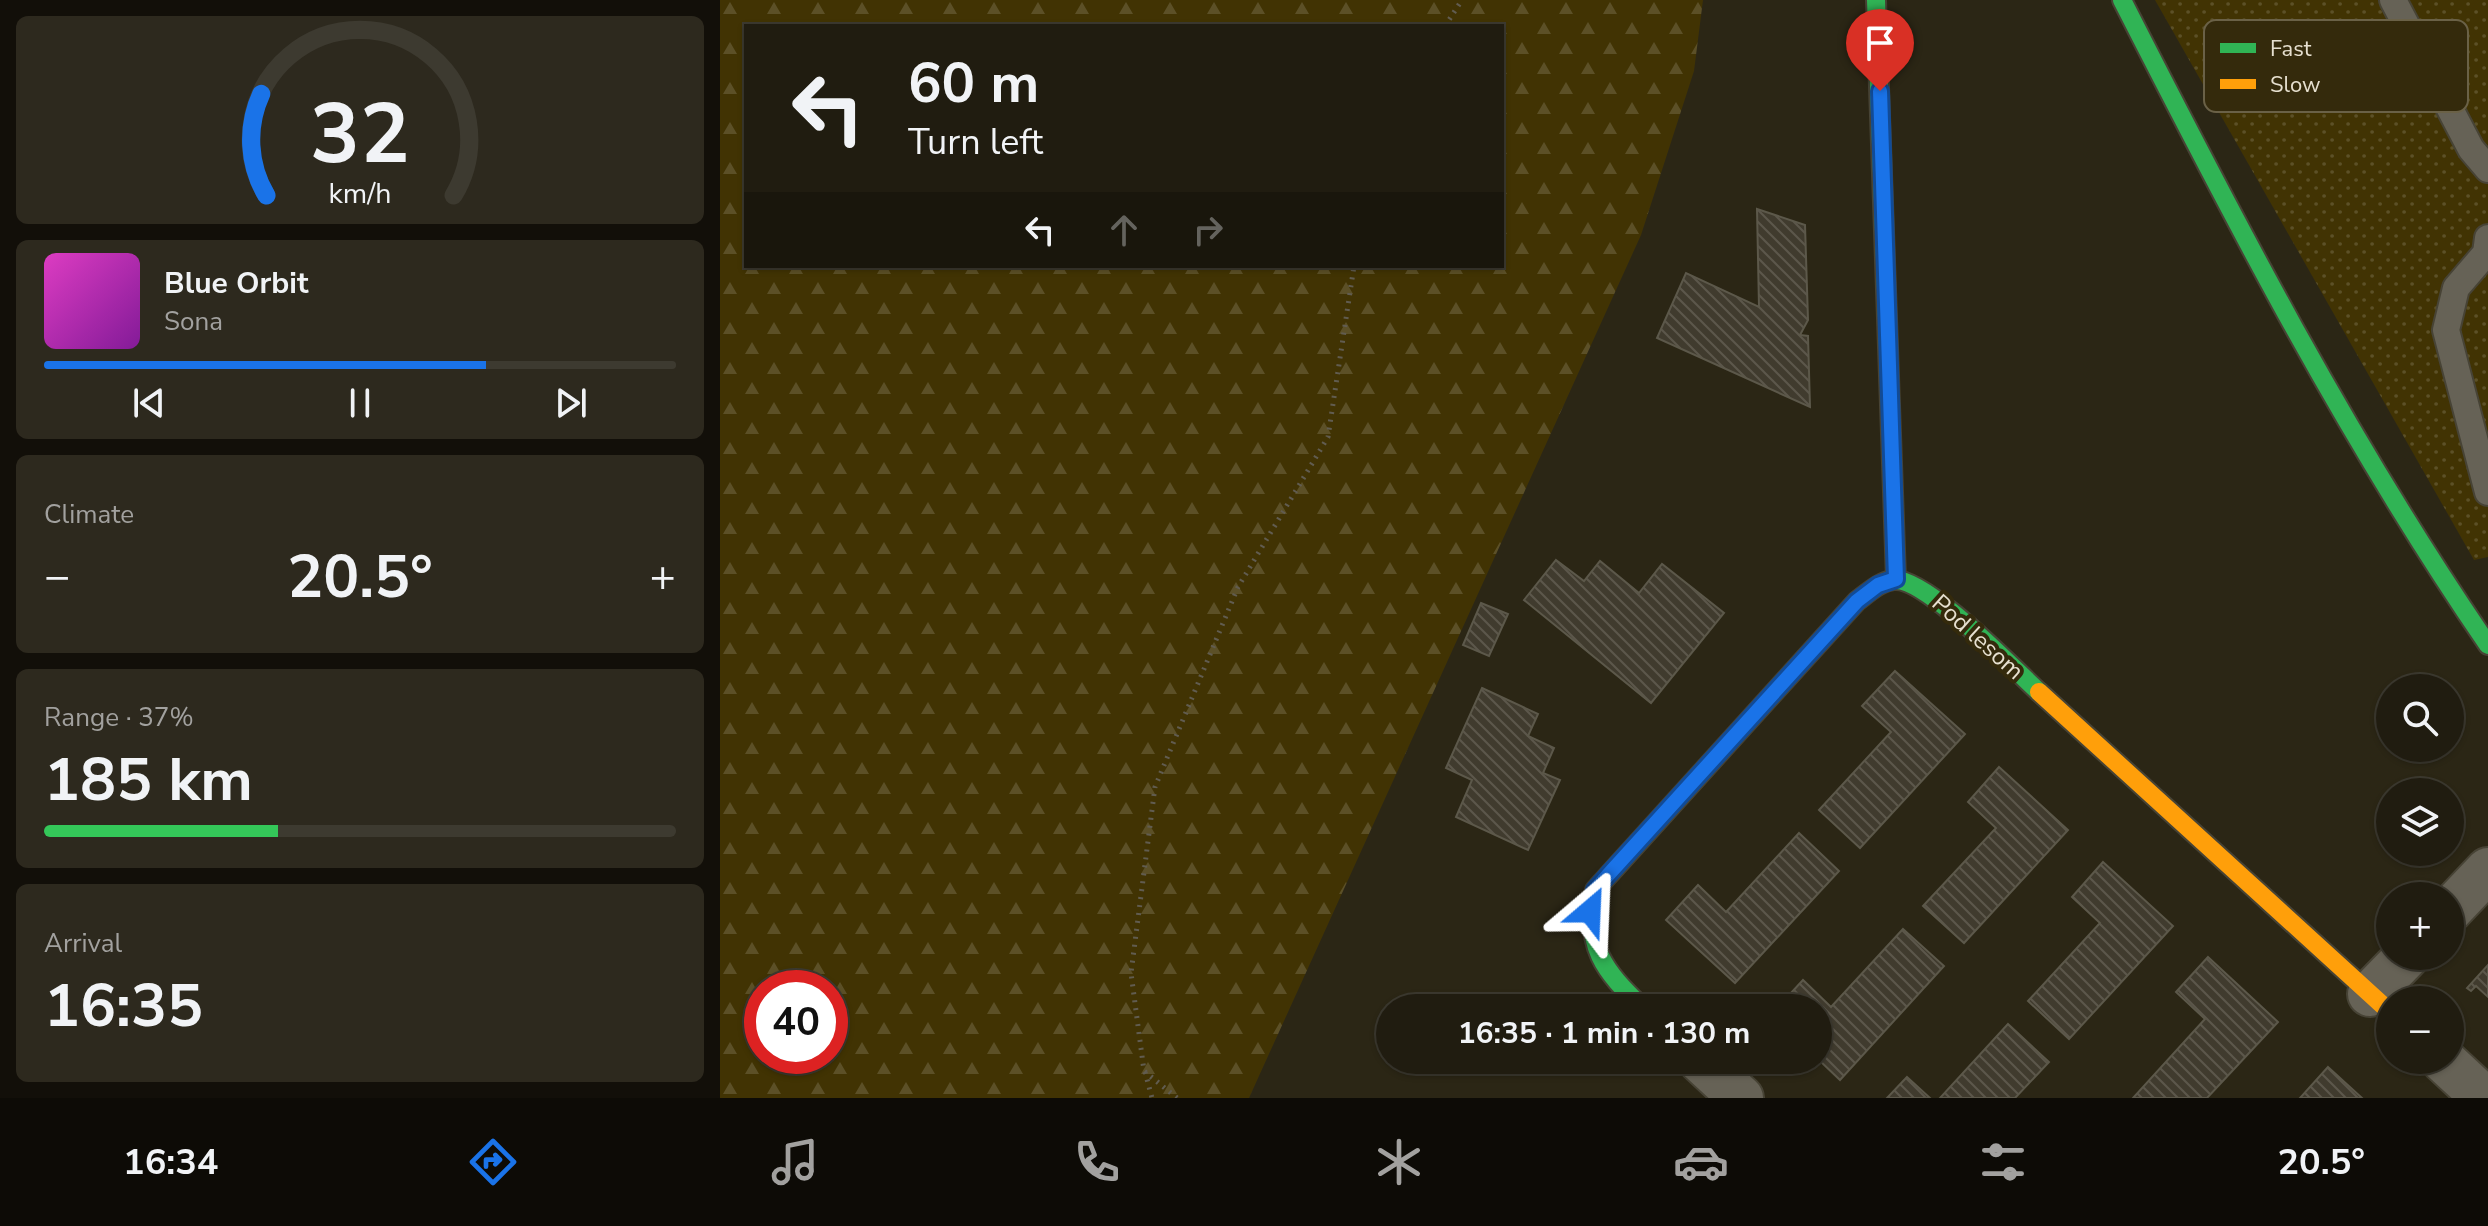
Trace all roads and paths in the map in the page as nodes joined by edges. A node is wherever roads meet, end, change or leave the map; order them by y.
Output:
1 (1462, 0) edge
2 (1876, 0) edge
3 (2122, 0) edge
4 (2393, 0) edge
5 (2403, 20) edge
6 (1446, 24) edge
7 (2452, 112) edge
8 (2488, 169) edge
9 (2488, 238) edge
10 (1354, 268) edge
11 (2488, 492) edge
12 (1896, 579) junction
13 (2488, 645) edge
14 (2488, 870) edge
15 (2464, 895) edge
16 (1628, 994) edge
17 (2376, 999) edge
18 (1144, 1071) junction
19 (1715, 1074) edge
20 (2458, 1074) edge
21 (1152, 1098) edge
22 (1177, 1098) edge
23 (1741, 1098) edge
24 (2484, 1098) edge

1 - 6 path
2 - 12 street
3 - 13 street
4 - 5 lane
7 - 8 lane
9 - 11 lane
10 - 18 path
12 - 16 street
12 - 17 street, Pod lesom
14 - 15 street
18 - 21 path
18 - 22 path
19 - 23 street
20 - 24 street

